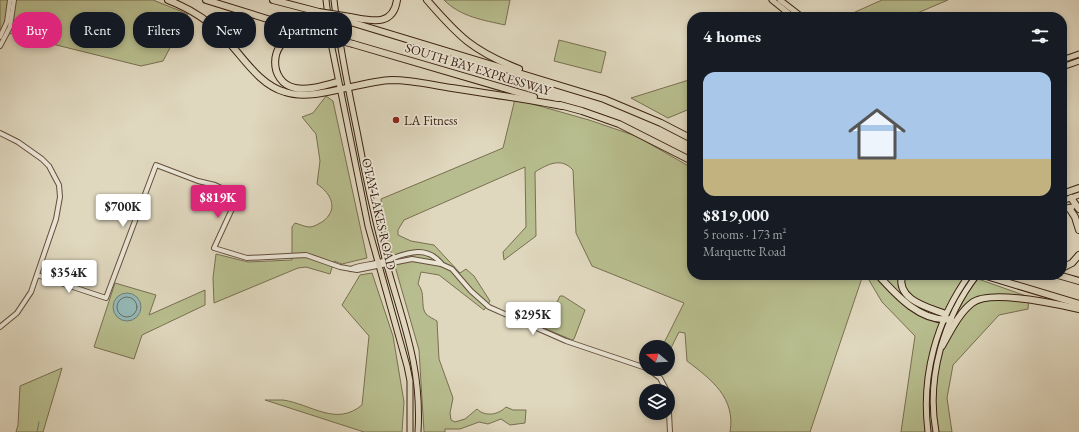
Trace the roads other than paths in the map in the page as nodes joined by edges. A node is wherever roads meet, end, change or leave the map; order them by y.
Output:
1 (10, 0) edge
2 (14, 0) edge
3 (168, 0) edge
4 (206, 0) edge
5 (273, 0) edge
6 (326, 0) edge
7 (334, 0) edge
8 (397, 0) edge
9 (427, 0) edge
10 (772, 0) edge
11 (781, 3) edge
12 (319, 12) edge
13 (789, 12) edge
14 (794, 12) edge
15 (264, 19) edge
16 (352, 19) edge
17 (352, 20) edge
18 (0, 37) edge
19 (352, 45) edge
20 (0, 46) edge
21 (280, 48) edge
22 (1079, 54) edge
23 (1067, 58) edge
24 (1079, 61) edge
25 (1067, 65) edge
26 (548, 81) junction
27 (338, 82) junction
28 (348, 86) junction
29 (340, 89) junction
30 (562, 106) junction
31 (0, 133) edge
32 (687, 137) edge
33 (687, 158) edge
34 (1079, 188) edge
35 (1067, 192) edge
36 (1079, 195) edge
37 (1070, 198) junction
38 (1067, 200) edge
39 (1078, 206) edge
40 (1069, 208) joint
41 (1079, 230) edge
42 (1079, 255) edge
43 (386, 259) junction
44 (441, 264) junction
45 (378, 265) junction
46 (387, 265) junction
47 (1067, 266) edge
48 (37, 275) junction
49 (1067, 278) edge
50 (883, 280) edge
51 (902, 280) edge
52 (965, 280) edge
53 (973, 280) edge
54 (1001, 280) edge
55 (1079, 281) edge
56 (1079, 304) edge
57 (1079, 309) edge
58 (944, 317) junction
59 (951, 319) junction
60 (0, 326) edge
61 (942, 346) junction
62 (639, 365) edge
63 (657, 376) edge
64 (663, 384) edge
65 (669, 420) edge
66 (410, 432) edge
67 (418, 432) edge
68 (670, 432) edge
69 (928, 432) edge
70 (936, 432) edge

1 - 18 street
2 - 20 street
3 - 29 highway
4 - 15 highway
5 - 12 highway, bridge
6 - 27 main road, OTAY LAKES ROAD
7 - 28 main road, OTAY LAKES ROAD
8 - 16 highway
9 - 26 highway
10 - 11 main road
11 - 13 main road
11 - 14 main road
17 - 26 highway, SOUTH BAY EXPRESSWAY
19 - 30 highway, SOUTH BAY EXPRESSWAY, bridge
21 - 27 highway
22 - 23 main road
24 - 25 main road
26 - 32 highway, SOUTH BAY EXPRESSWAY
27 - 29 main road, OTAY LAKES ROAD
28 - 29 highway
28 - 30 highway
28 - 43 main road, OTAY LAKES ROAD
29 - 45 main road, OTAY LAKES ROAD
30 - 33 highway, SOUTH BAY EXPRESSWAY
31 - 48 street
34 - 35 highway
36 - 37 main road
37 - 38 main road
37 - 39 highway
39 - 40 main road
40 - 41 highway
42 - 47 highway
43 - 44 street
43 - 45 street
43 - 46 main road, OTAY LAKES ROAD
44 - 46 street
44 - 62 street
45 - 46 street
45 - 48 street
45 - 66 main road, OTAY LAKES ROAD
46 - 67 main road, OTAY LAKES ROAD
48 - 60 street
49 - 55 highway
50 - 58 highway
51 - 58 highway
52 - 58 main road
53 - 59 main road
54 - 56 highway
57 - 61 highway
58 - 59 highway
58 - 69 main road
59 - 61 main road
61 - 70 main road
63 - 64 street
65 - 68 street

